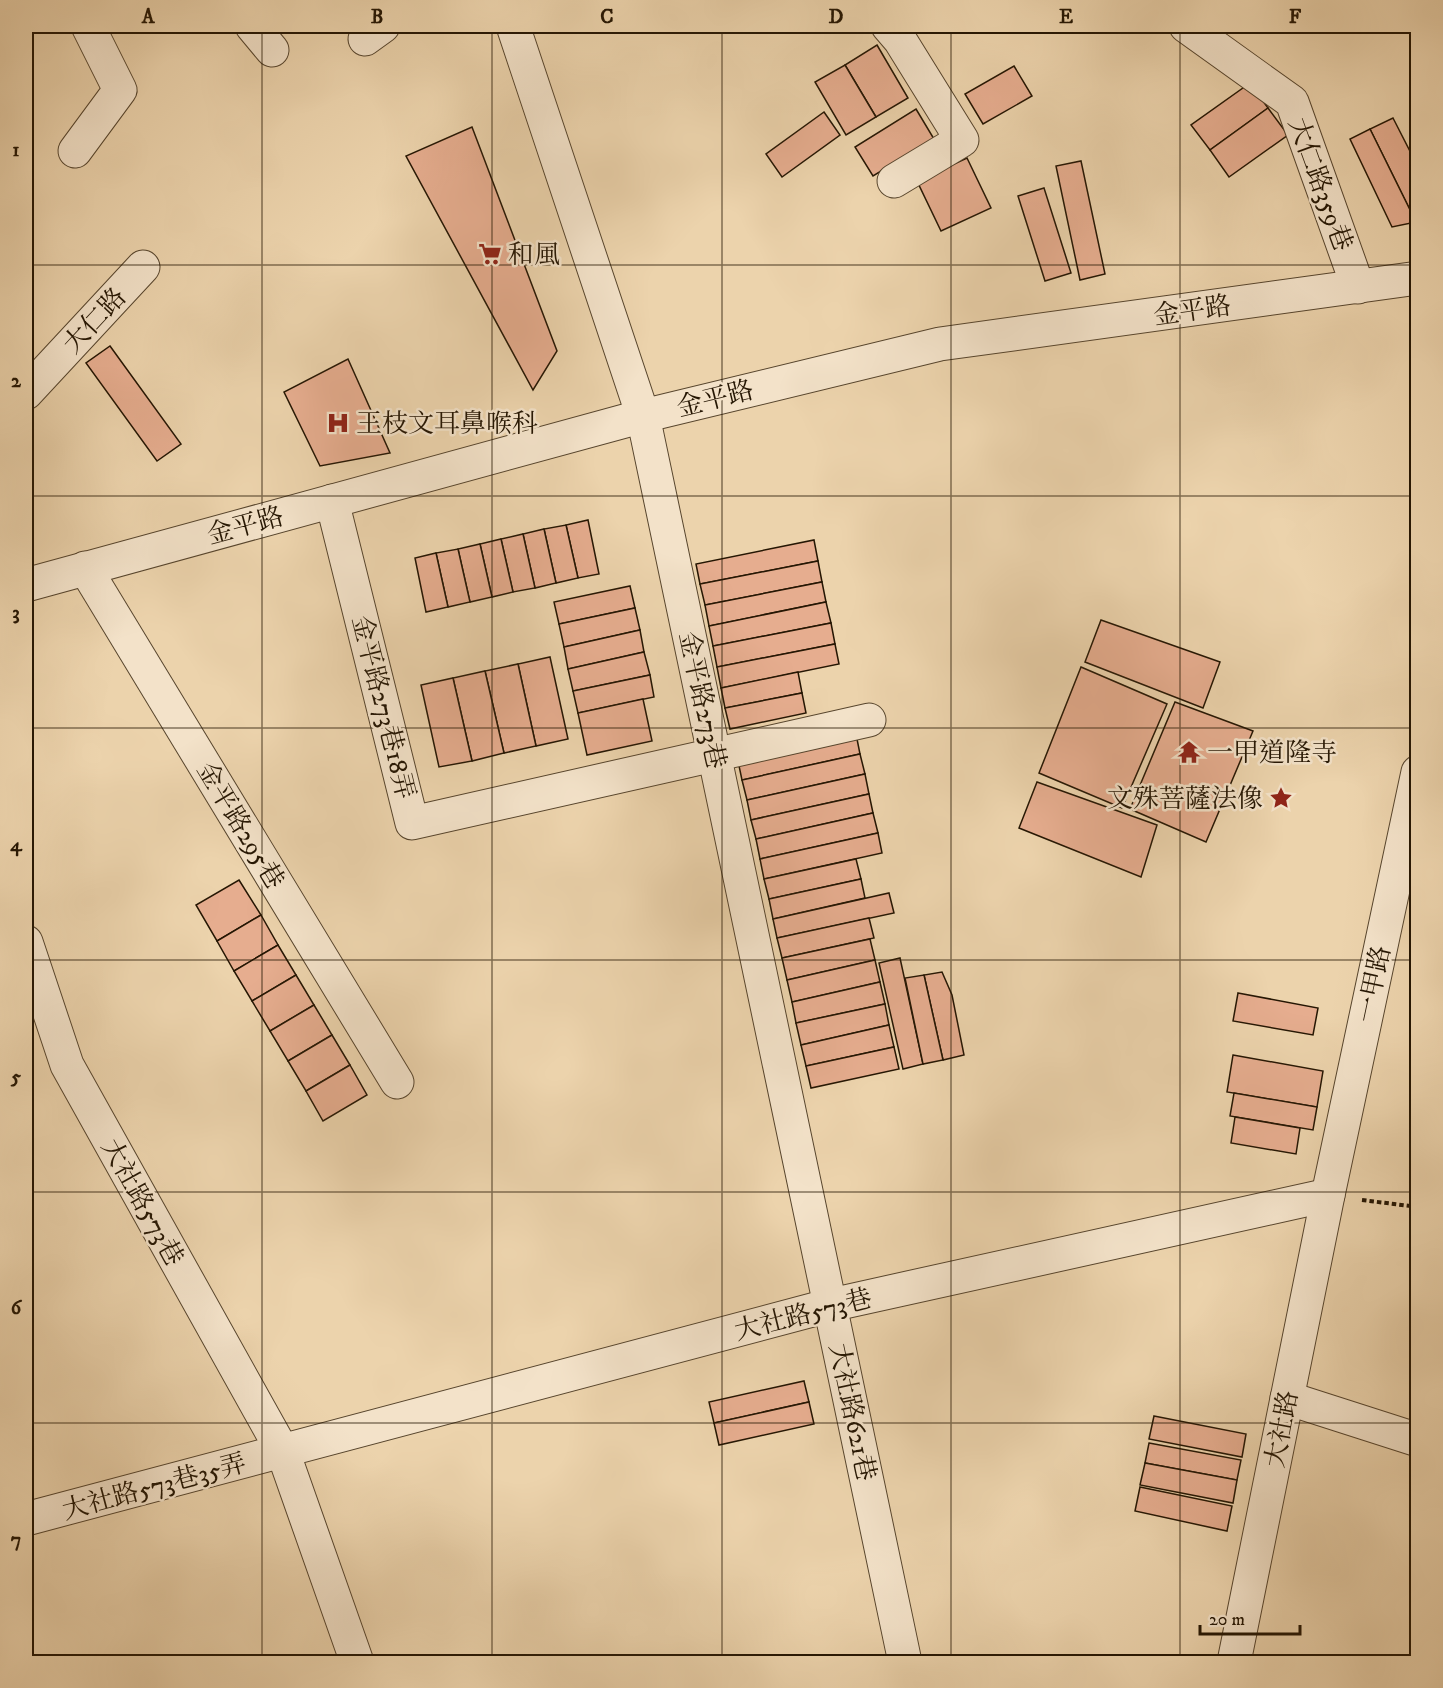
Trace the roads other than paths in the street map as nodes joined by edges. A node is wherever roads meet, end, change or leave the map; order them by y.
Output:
1 (88, 26) edge
2 (513, 26) edge
3 (888, 26) edge
4 (1186, 26) edge
5 (75, 151) dead end
6 (894, 182) dead end
7 (143, 267) dead end
8 (1418, 278) edge
9 (1359, 287) junction
10 (32, 374) edge
11 (643, 416) junction
12 (332, 501) junction
13 (85, 568) junction
14 (26, 585) edge
15 (869, 720) dead end
16 (715, 754) junction
17 (1418, 772) edge
18 (26, 942) edge
19 (763, 985) joint
20 (397, 1082) dead end
21 (1328, 1195) junction
22 (831, 1305) junction
23 (1287, 1398) junction
24 (1418, 1440) edge
25 (283, 1452) junction
26 (26, 1519) edge
27 (357, 1662) edge
28 (905, 1662) edge
29 (1234, 1662) edge

1 - 5 street
2 - 11 street, 金平路273巷
3 - 6 street
4 - 9 street, 大仁路359巷
7 - 10 street, 大仁路
8 - 9 street, 金平路
9 - 11 street, 金平路
11 - 12 street, 金平路
11 - 16 street, 金平路273巷
12 - 13 street, 金平路
12 - 16 street, 金平路273巷18弄
13 - 14 street, 金平路
13 - 20 street, 金平路295巷
15 - 16 street
16 - 19 street, 金平路273巷
17 - 21 street, 一甲路
18 - 25 street, 大社路573巷
19 - 22 street, 大社路621巷
21 - 22 street, 大社路573巷
21 - 23 street, 大社路
22 - 25 street, 大社路573巷
22 - 28 street, 大社路621巷
23 - 24 street
23 - 29 street, 大社路
25 - 26 street, 大社路573巷35弄
25 - 27 street, 大社路573巷

